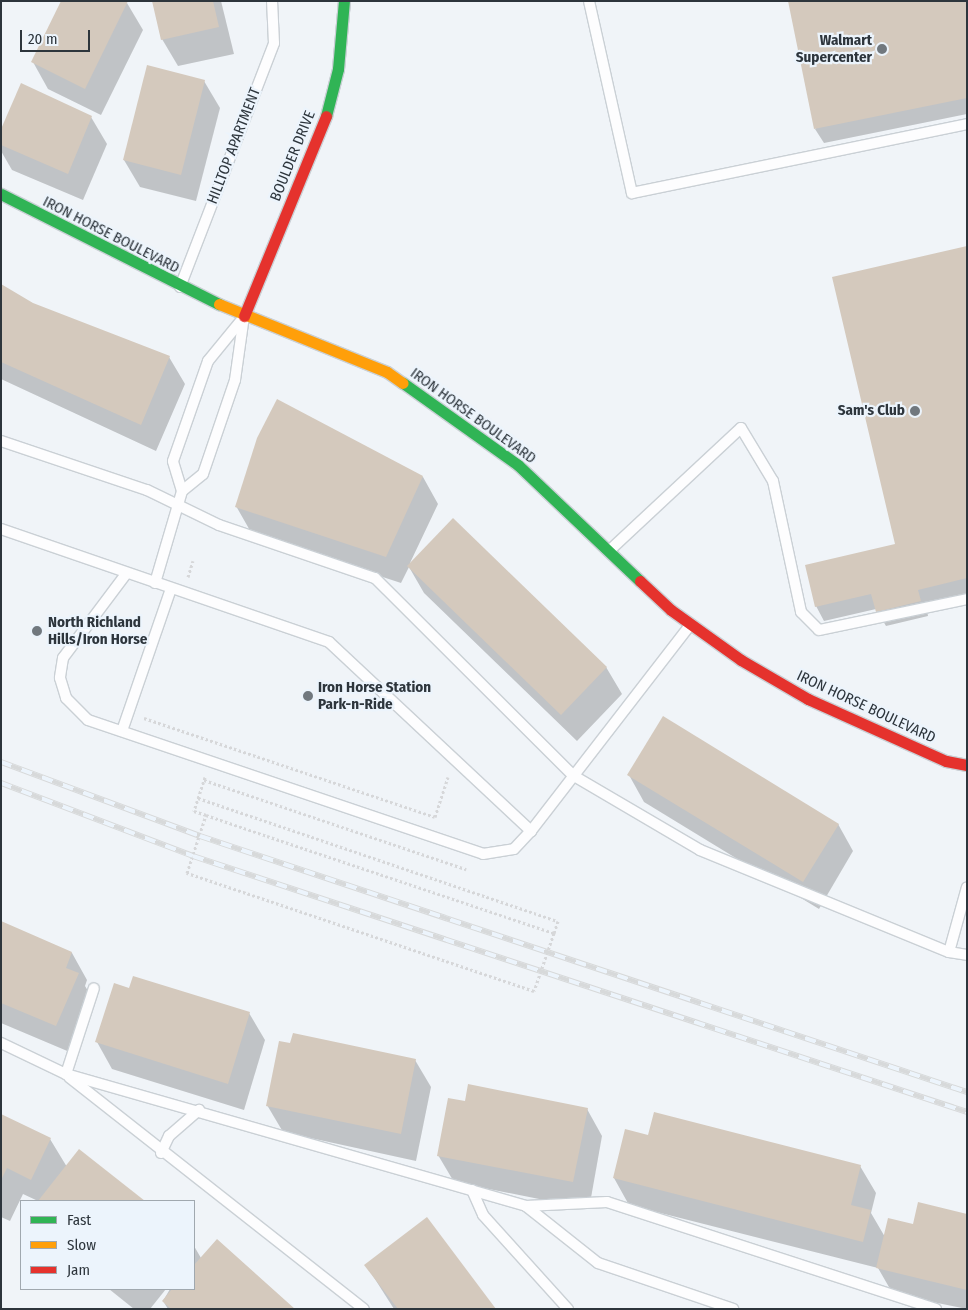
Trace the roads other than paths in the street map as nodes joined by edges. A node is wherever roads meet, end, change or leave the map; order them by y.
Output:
1 (272, 1) edge
2 (344, 1) edge
3 (589, 1) edge
4 (967, 124) edge
5 (1, 194) edge
6 (180, 288) junction
7 (244, 316) junction
8 (1, 441) edge
9 (182, 491) junction
10 (178, 504) junction
11 (1, 529) edge
12 (610, 550) junction
13 (126, 574) junction
14 (155, 583) junction
15 (171, 589) junction
16 (967, 599) edge
17 (691, 624) junction
18 (122, 731) junction
19 (967, 765) edge
20 (574, 776) junction
21 (531, 831) junction
22 (967, 886) edge
23 (949, 952) junction
24 (967, 954) edge
25 (94, 988) dead end
26 (1, 1043) edge
27 (66, 1074) junction
28 (199, 1110) junction
29 (162, 1153) junction
30 (472, 1190) junction
31 (526, 1206) junction
32 (364, 1309) edge
33 (568, 1309) edge
34 (733, 1309) edge
35 (935, 1309) edge

1 - 6 lane, HILLTOP APARTMENT
2 - 7 street, BOULDER DRIVE
3 - 4 lane
5 - 6 street, IRON HORSE BOULEVARD
6 - 7 street, IRON HORSE BOULEVARD
7 - 9 lane
7 - 9 lane
7 - 12 street, IRON HORSE BOULEVARD
8 - 10 lane
9 - 10 lane
10 - 14 lane
10 - 20 lane
11 - 13 lane
12 - 16 lane
12 - 17 street, IRON HORSE BOULEVARD
13 - 14 lane
13 - 18 lane
14 - 15 lane
15 - 18 lane
15 - 21 lane
17 - 19 street, IRON HORSE BOULEVARD
17 - 20 lane
18 - 21 lane
20 - 21 lane
20 - 23 lane
22 - 23 lane
23 - 24 lane
25 - 27 lane
26 - 27 lane
27 - 28 lane
27 - 29 lane
28 - 29 lane
28 - 30 lane
29 - 32 lane
30 - 31 lane
30 - 33 lane
31 - 34 lane
31 - 35 lane

